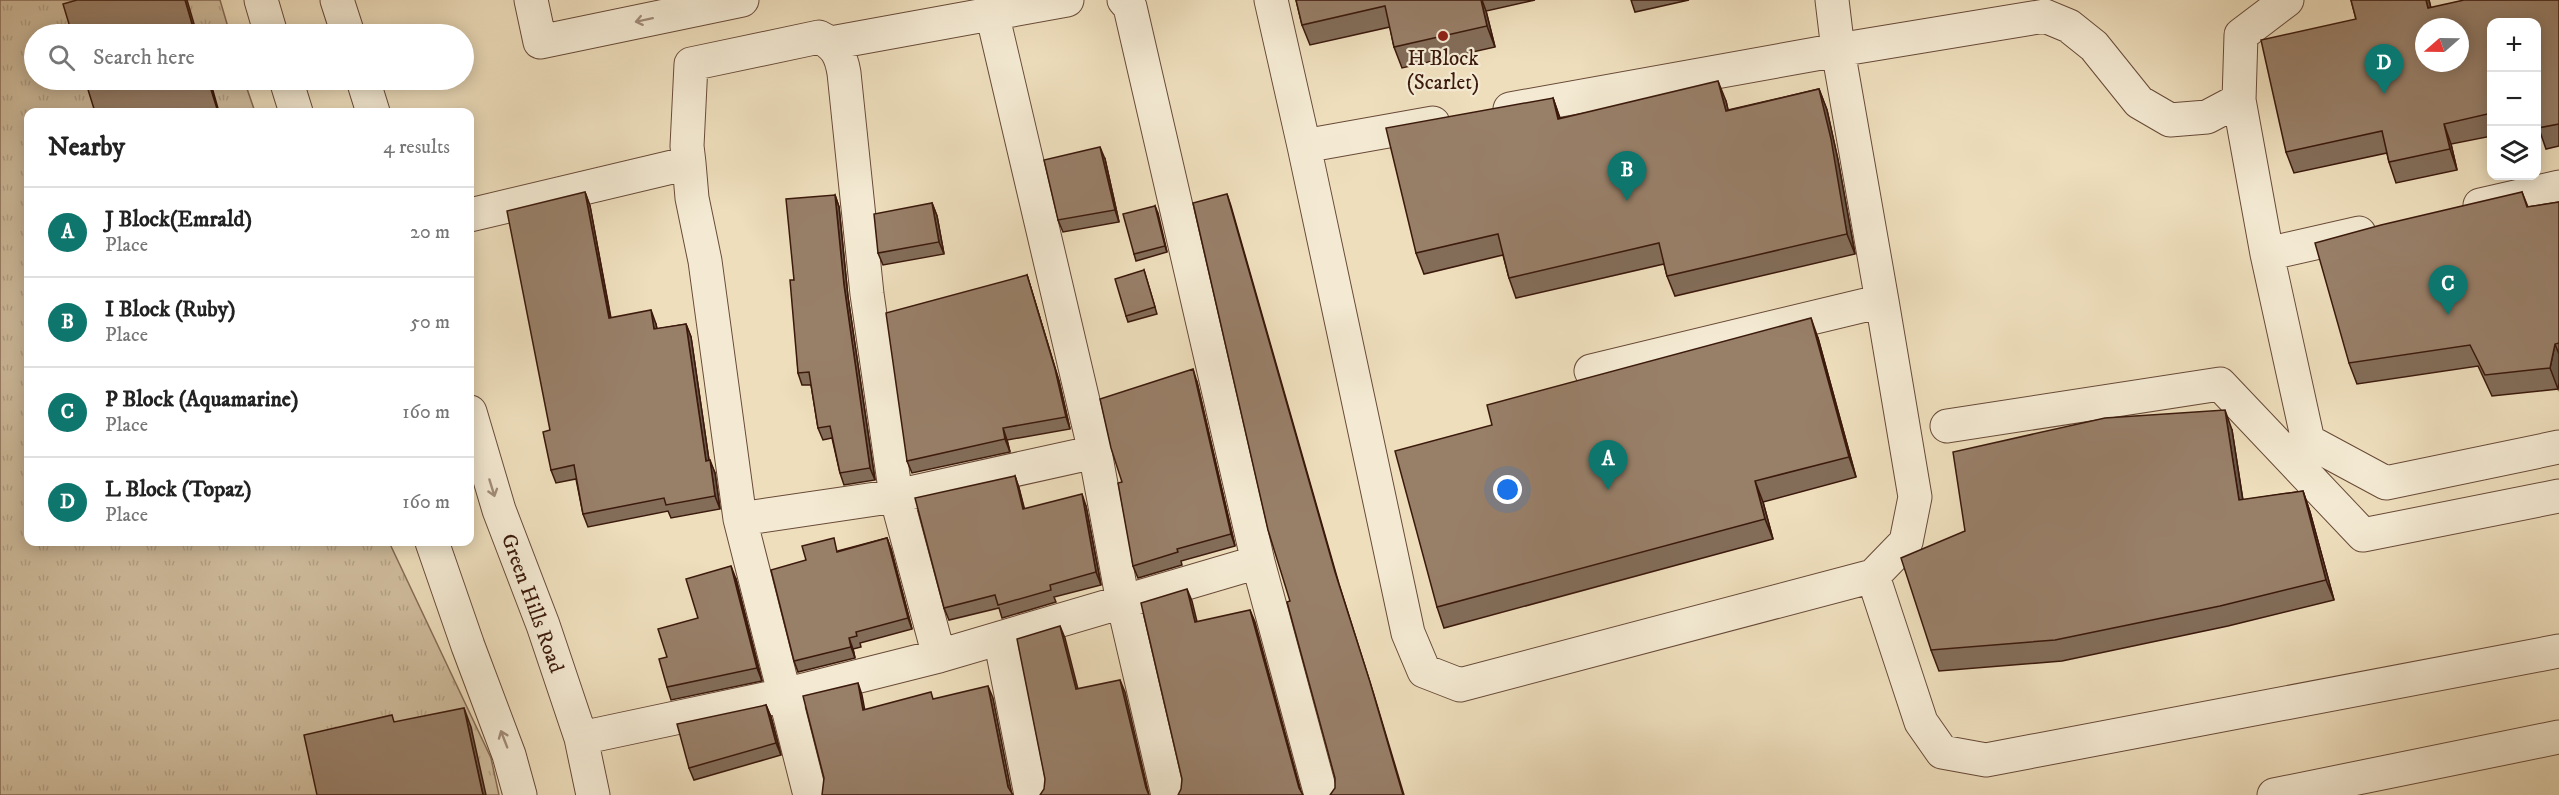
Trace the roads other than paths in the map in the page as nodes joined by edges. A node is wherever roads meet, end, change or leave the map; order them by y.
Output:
1 (261, 0) edge
2 (337, 0) edge
3 (531, 0) edge
4 (742, 0) edge
5 (1067, 0) edge
6 (1124, 0) edge
7 (1271, 0) edge
8 (1832, 0) edge
9 (2287, 0) edge
10 (992, 13) junction
11 (268, 24) edge
12 (345, 24) edge
13 (831, 43) junction
14 (1838, 50) junction
15 (289, 90) edge
16 (366, 90) edge
17 (2239, 100) junction
18 (295, 108) edge
19 (373, 108) edge
20 (1305, 146) junction
21 (689, 163) junction
22 (2559, 187) edge
23 (2454, 211) edge
24 (474, 214) edge
25 (2384, 227) edge
26 (2267, 254) junction
27 (1882, 301) junction
28 (1591, 371) dead end
29 (474, 426) edge
30 (1947, 426) dead end
31 (2559, 447) edge
32 (1095, 452) junction
33 (896, 496) junction
34 (2559, 496) edge
35 (740, 519) junction
36 (433, 546) edge
37 (1258, 562) junction
38 (1873, 576) junction
39 (1123, 602) junction
40 (1000, 638) junction
41 (2559, 651) edge
42 (939, 656) junction
43 (784, 695) junction
44 (2559, 737) edge
45 (581, 738) junction
46 (520, 795) edge
47 (593, 795) edge
48 (810, 795) edge
49 (1031, 795) edge
50 (1168, 795) edge
51 (1321, 795) edge
52 (2274, 795) edge

1 - 11 street
2 - 12 street
4 -> 3 street
5 - 10 street
6 - 37 street
7 - 20 street
8 - 14 street
9 - 17 street
10 - 13 street
10 - 32 street
13 - 21 street
13 - 33 street
14 - 17 street
14 - 20 street
14 - 27 street
15 - 18 street
16 - 19 street
17 - 26 street
20 - 38 street
21 - 24 street
21 - 35 street
22 - 23 street
25 - 26 street
26 - 31 street
27 - 28 street
27 - 38 street
29 -> 45 street, Green Hills Road
30 - 34 street
32 - 33 street
32 - 39 street
33 - 35 street
33 - 42 street
35 - 43 street
46 -> 36 street
37 - 39 street
37 - 51 street
38 - 41 street
39 - 40 street
39 - 50 street
40 - 42 street
40 - 49 street
42 - 43 street
43 - 45 street
43 - 48 street
44 - 52 street
45 - 47 street, Green Hills Road

